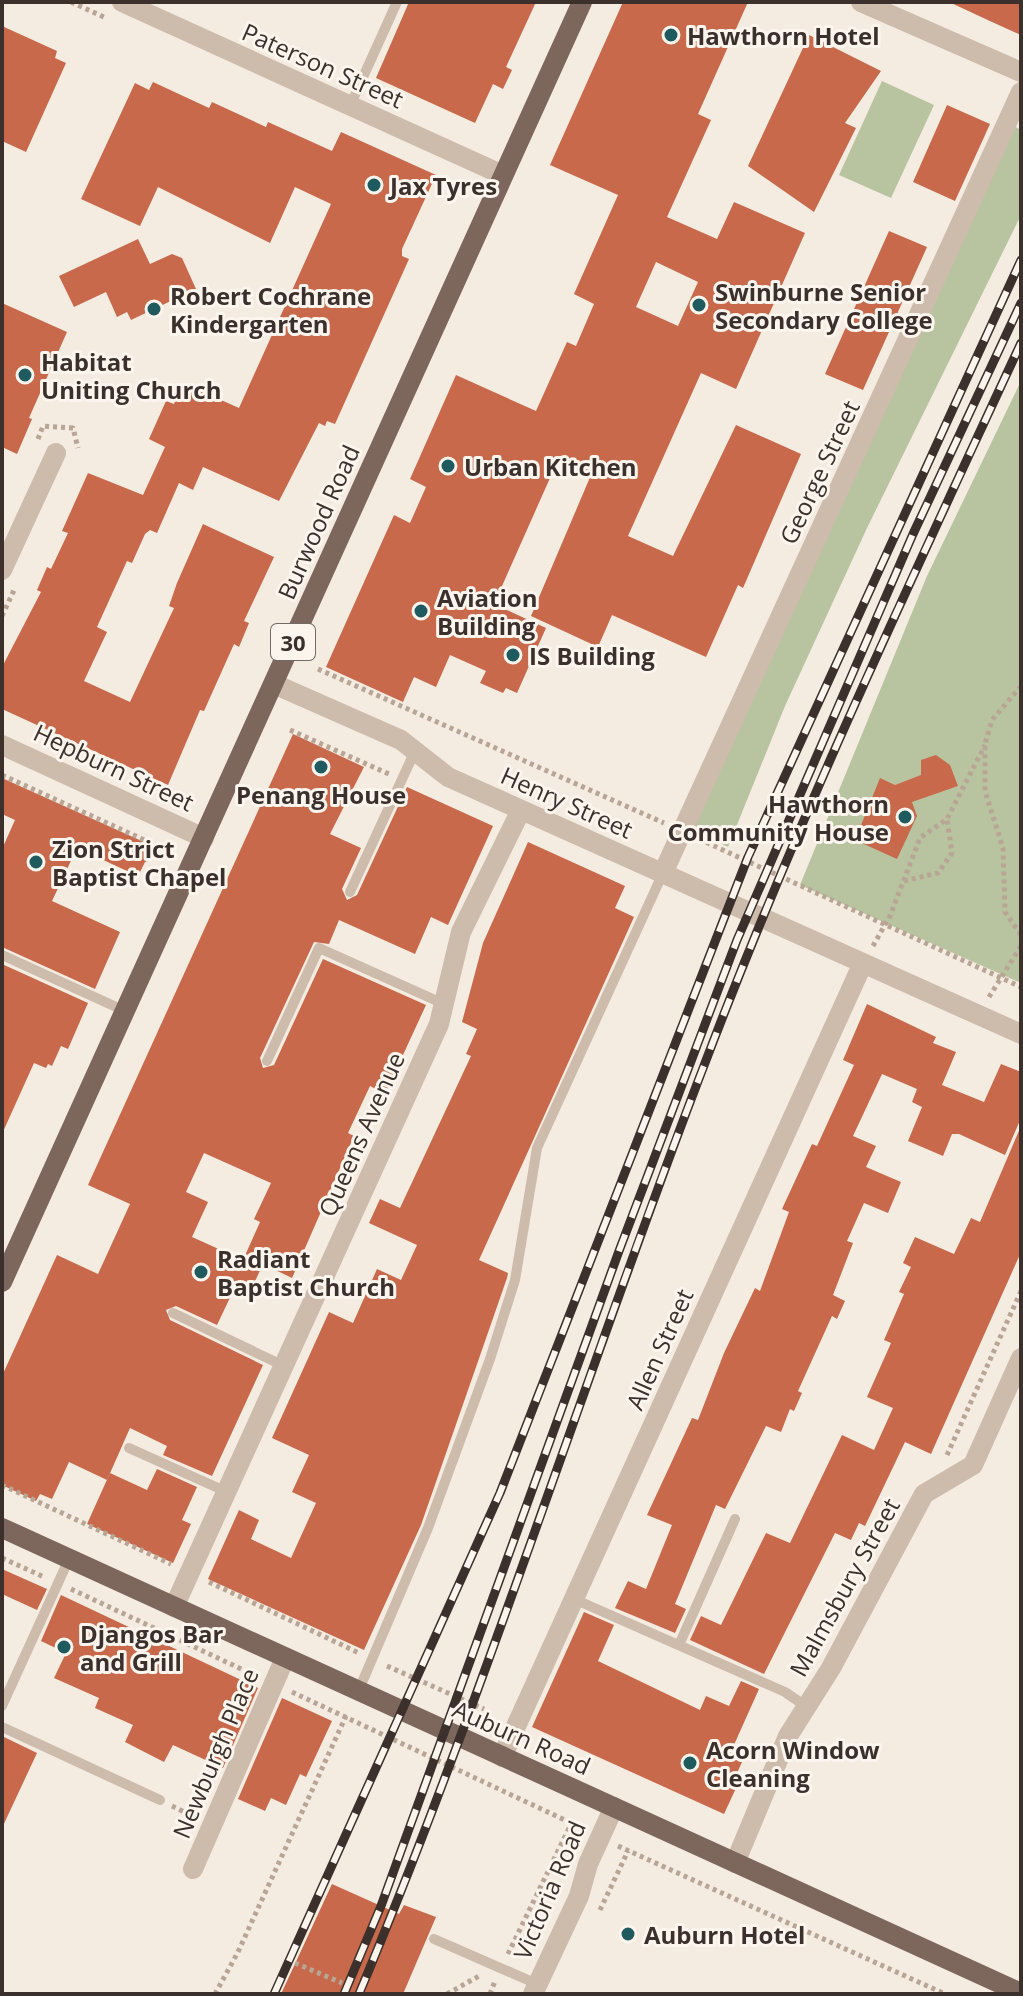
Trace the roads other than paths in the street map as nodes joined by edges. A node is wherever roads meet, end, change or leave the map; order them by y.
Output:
1 (122, 2) edge
2 (397, 2) edge
3 (582, 2) edge
4 (861, 2) edge
5 (1021, 72) edge
6 (1021, 92) edge
7 (350, 106) junction
8 (503, 175) junction
9 (56, 453) dead end
10 (2, 570) edge
11 (274, 684) junction
12 (2, 745) edge
13 (415, 751) junction
14 (521, 810) junction
15 (204, 838) junction
16 (663, 873) junction
17 (350, 892) dead end
18 (2, 955) edge
19 (863, 963) junction
20 (444, 1004) junction
21 (125, 1011) junction
22 (1021, 1034) edge
23 (267, 1061) dead end
24 (2, 1282) edge
25 (173, 1313) dead end
26 (1021, 1358) edge
27 (284, 1366) junction
28 (129, 1448) dead end
29 (227, 1492) junction
30 (735, 1519) dead end
31 (2, 1528) edge
32 (69, 1559) junction
33 (574, 1599) junction
34 (174, 1607) junction
35 (679, 1645) junction
36 (285, 1658) junction
37 (358, 1692) junction
38 (2, 1706) edge
39 (807, 1707) junction
40 (2, 1727) edge
41 (502, 1757) junction
42 (160, 1800) road end
43 (614, 1807) junction
44 (735, 1863) junction
45 (193, 1869) dead end
46 (434, 1939) dead end
47 (535, 1989) edge
48 (1021, 1993) edge

1 - 7 street, Paterson Street
2 - 7 lane
3 - 8 main road, Burwood Road / 30
4 - 5 street
6 - 16 street, George Street
7 - 8 street, Paterson Street
8 - 11 main road, Burwood Road / 30
9 - 10 street
11 - 13 street, Henry Street
11 - 15 main road, Burwood Road / 30
12 - 15 street, Hepburn Street
13 - 14 street, Henry Street
13 - 17 lane
14 - 16 street, Henry Street
14 - 20 street, Queens Avenue
15 - 21 main road, Burwood Road / 30
16 - 19 street, Henry Street
16 - 37 lane
18 - 21 lane
19 - 22 street, Henry Street
19 - 33 street, Allen Street
20 - 23 lane
20 - 27 street, Queens Avenue
21 - 24 main road, Burwood Road / 30
25 - 27 lane
26 - 39 street, Malmsbury Street
27 - 29 street, Queens Avenue
28 - 29 lane
29 - 34 street, Queens Avenue
30 - 35 lane
31 - 32 main road, Auburn Road
32 - 34 main road, Auburn Road
32 - 38 lane
33 - 35 lane
33 - 41 street, Allen Street
34 - 36 main road, Auburn Road
35 - 39 lane
36 - 37 main road, Auburn Road
36 - 45 street, Newburgh Place
37 - 41 main road, Auburn Road
39 - 44 street, Malmsbury Street
40 - 42 lane
41 - 43 main road, Auburn Road
43 - 44 main road, Auburn Road
43 - 47 street, Victoria Road
44 - 48 main road, Auburn Road
46 - 47 lane

